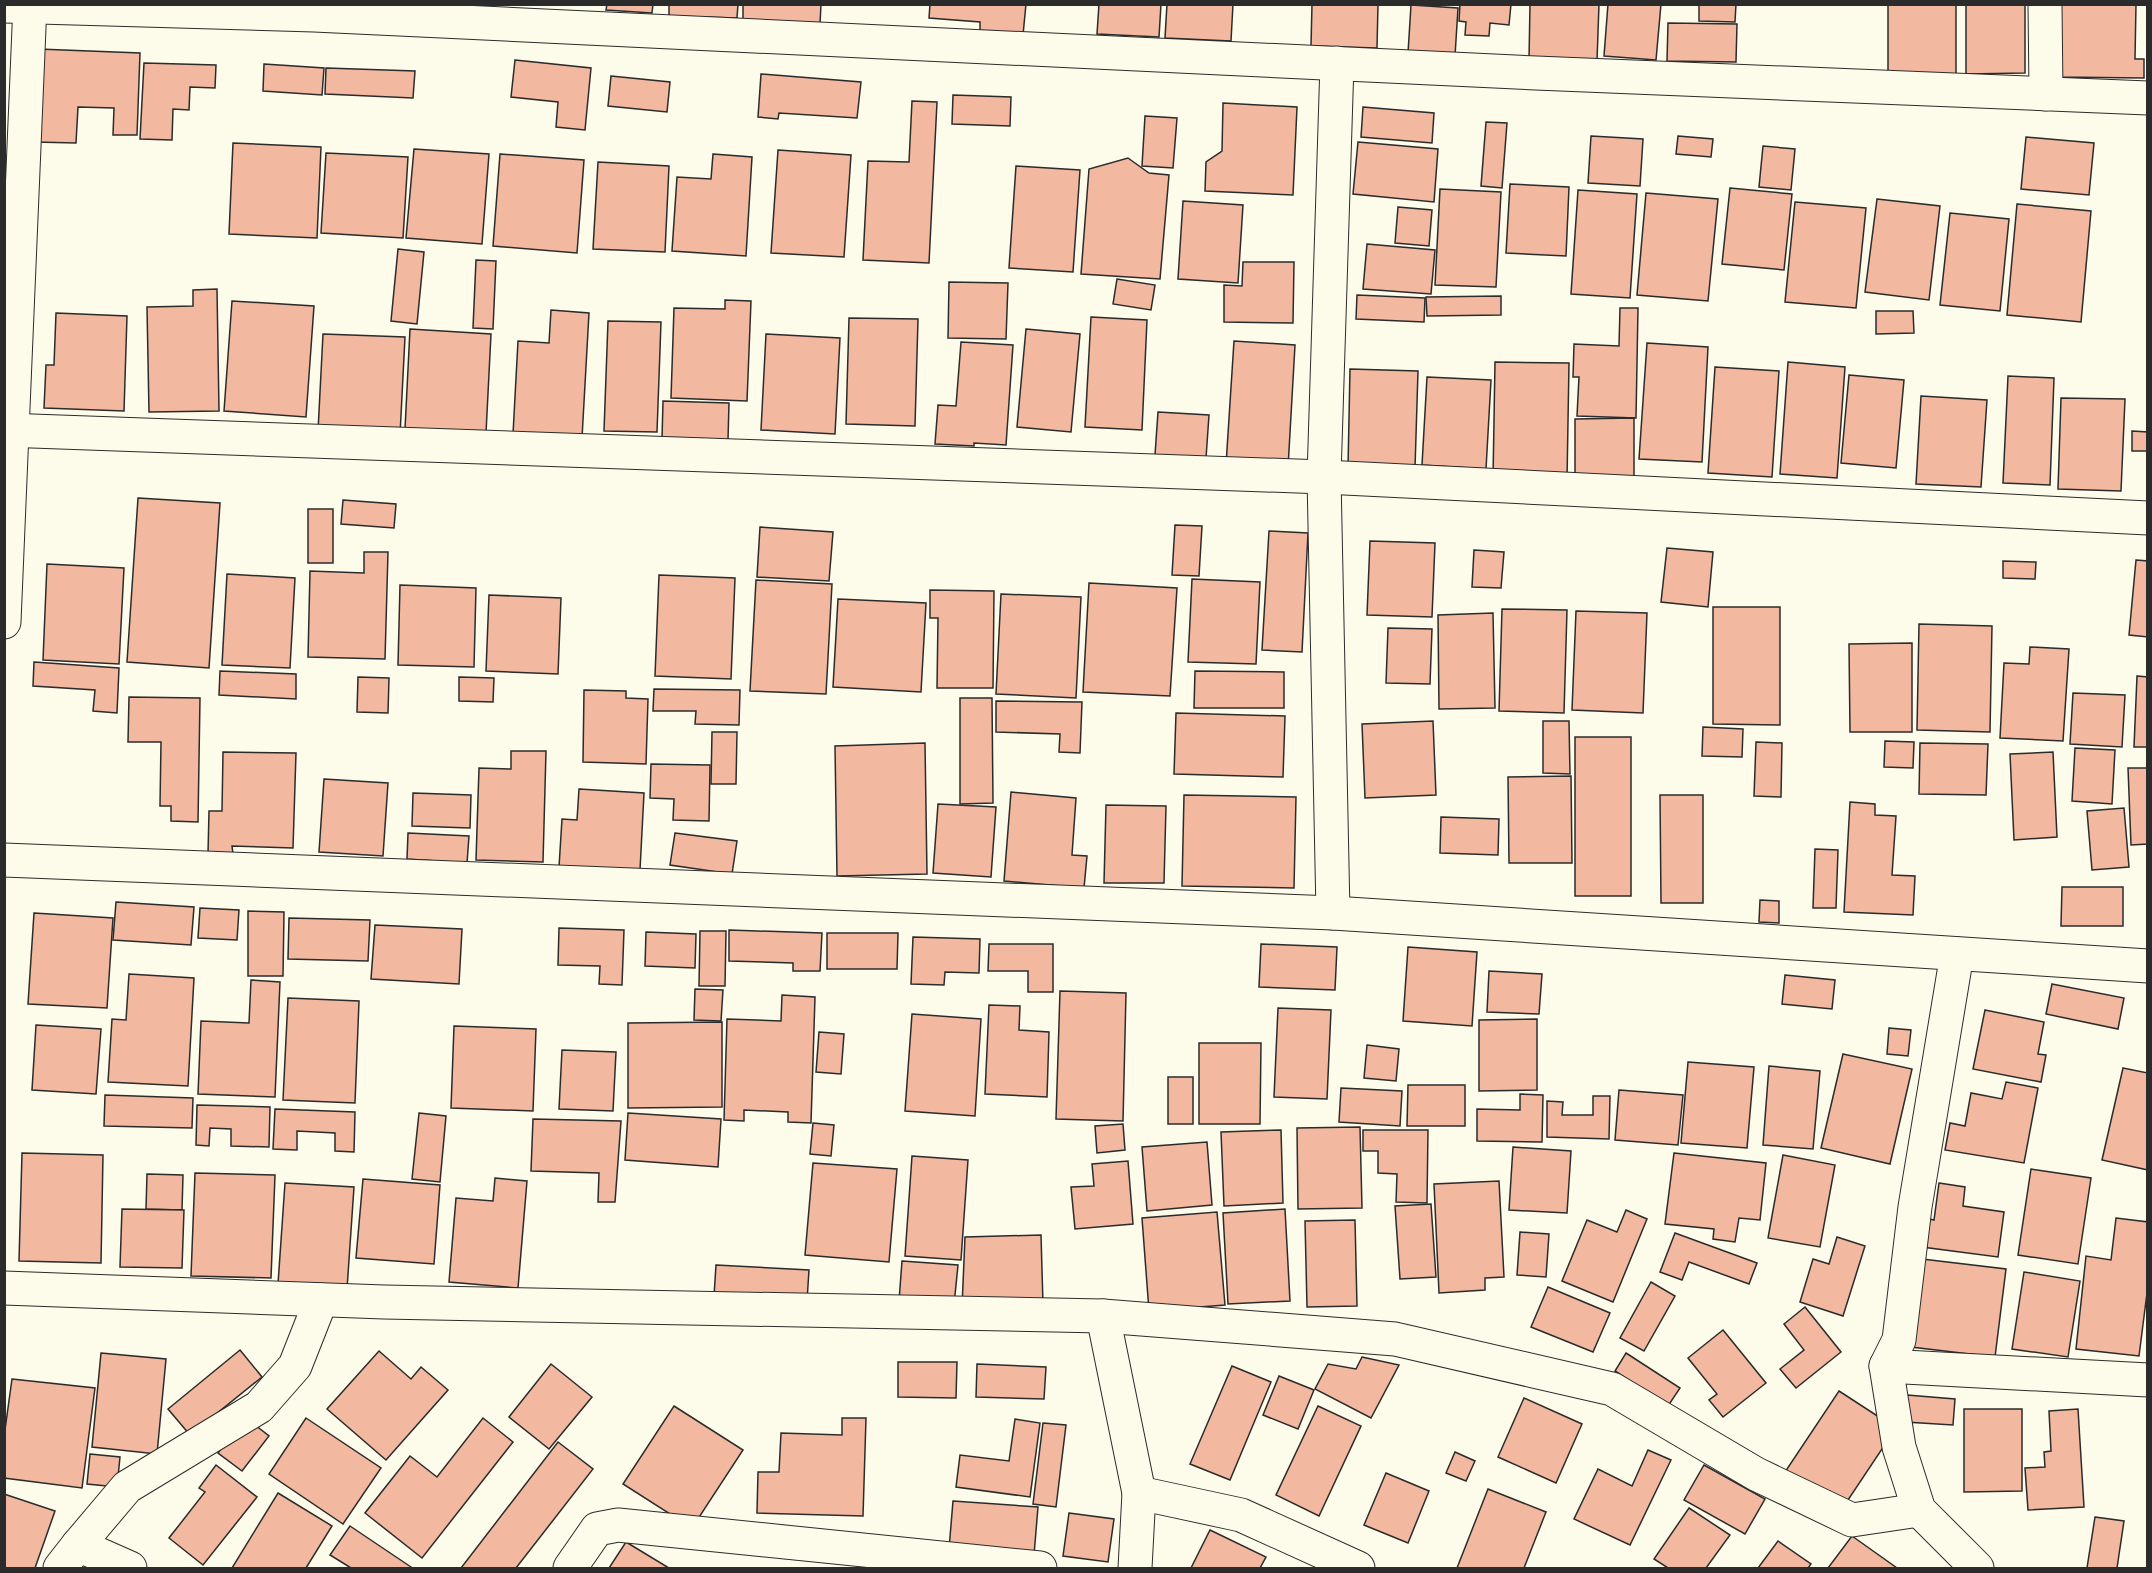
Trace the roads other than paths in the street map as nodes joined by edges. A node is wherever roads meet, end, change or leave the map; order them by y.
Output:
1 (2045, 4) edge
2 (21, 5) edge
3 (1337, 63) junction
4 (2046, 94) junction
5 (2148, 98) edge
6 (8, 430) edge
7 (1324, 477) junction
8 (2148, 518) edge
9 (4, 622) edge
10 (4, 860) edge
11 (1333, 913) junction
12 (1957, 954) junction
13 (2148, 966) edge
14 (4, 1288) edge
15 (321, 1300) junction
16 (1102, 1316) junction
17 (1886, 1366) junction
18 (2148, 1380) edge
19 (1139, 1493) junction
20 (1919, 1510) junction
21 (69, 1557) edge
22 (130, 1569) edge
23 (570, 1569) edge
24 (1040, 1569) edge
25 (1135, 1569) edge
26 (1358, 1569) edge
27 (1977, 1569) edge

1 - 4 street
2 - 3 street
2 - 6 street
3 - 4 street
3 - 7 street
4 - 5 street
6 - 7 street
6 - 9 street
7 - 8 street
7 - 11 street
10 - 11 street
11 - 12 street
12 - 13 street
12 - 17 street
14 - 15 street
15 - 16 street
15 - 21 street
16 - 19 street
16 - 20 street
17 - 18 street
17 - 20 street
19 - 25 street
19 - 26 street
20 - 27 street
21 - 22 street
23 - 24 street

